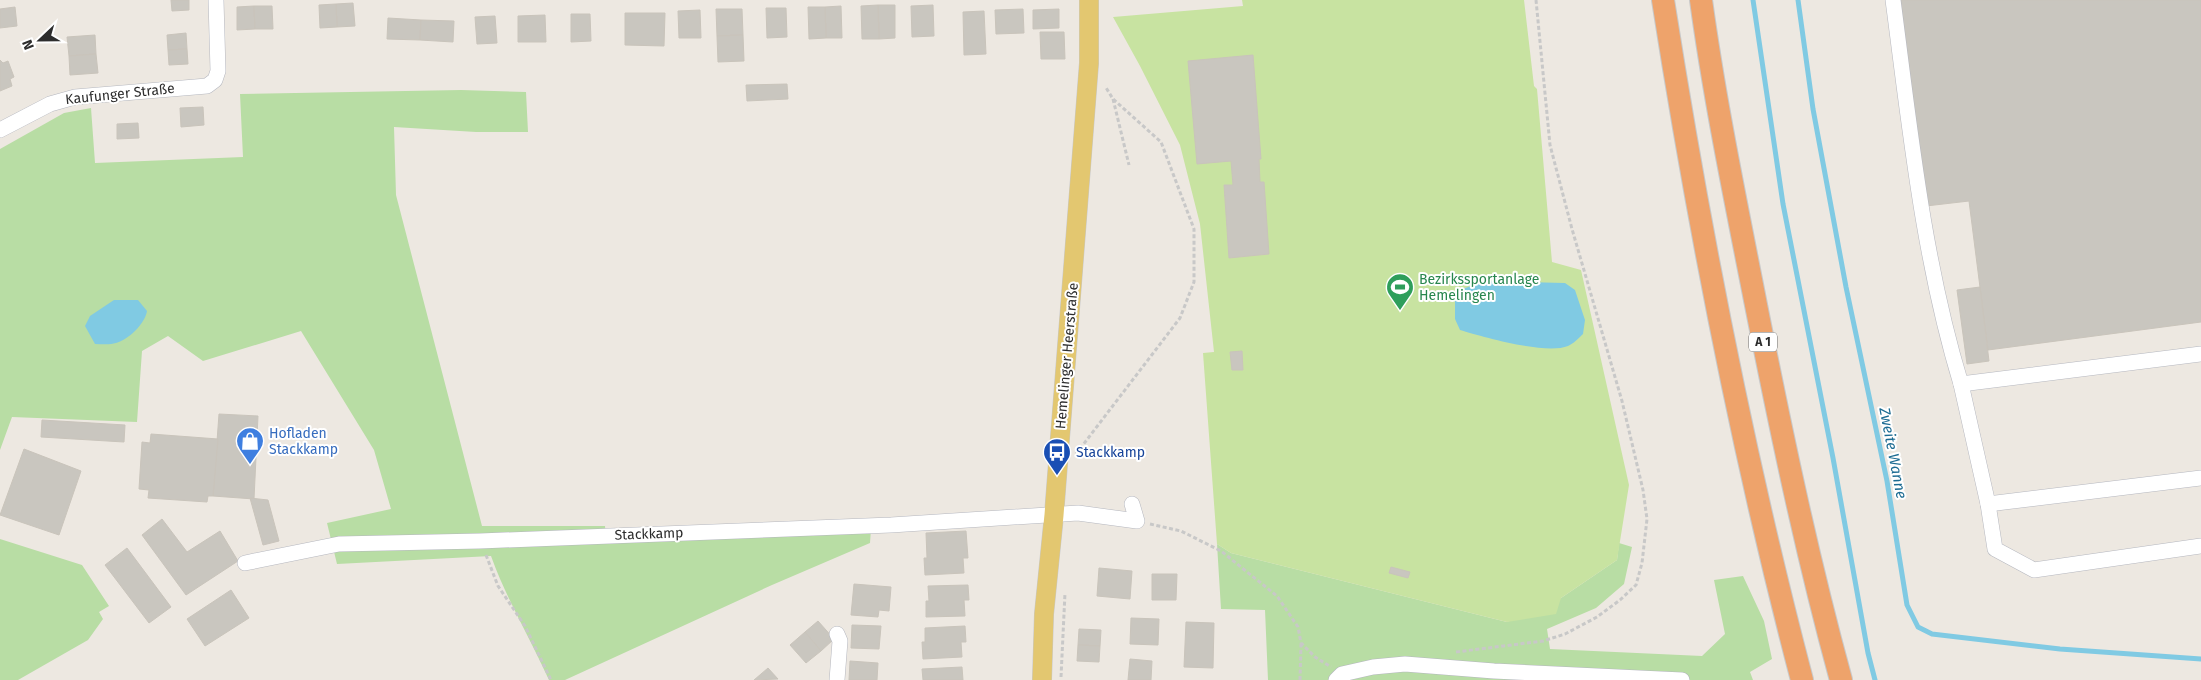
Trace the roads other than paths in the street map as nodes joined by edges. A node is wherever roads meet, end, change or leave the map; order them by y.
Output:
1 (216, 0) edge
2 (1089, 0) edge
3 (1664, 0) edge
4 (1701, 0) edge
5 (1893, 0) edge
6 (0, 130) edge
7 (2201, 354) edge
8 (1960, 384) junction
9 (2201, 478) edge
10 (1132, 504) dead end
11 (1988, 504) junction
12 (1054, 515) junction
13 (2201, 546) edge
14 (245, 563) dead end
15 (837, 634) dead end
16 (1339, 677) edge
17 (837, 680) edge
18 (1042, 680) edge
19 (1682, 680) edge
20 (1802, 680) edge
21 (1841, 680) edge

1 - 6 street, Kaufunger Straße
2 - 12 main road, Hemelinger Heerstraße
3 - 20 highway
4 - 21 highway, A 1
5 - 8 street
7 - 8 street
8 - 11 street
9 - 11 street
10 - 12 street, Stackkamp
11 - 13 street
12 - 14 street, Stackkamp
12 - 18 main road, Hemelinger Heerstraße
15 - 17 street
16 - 19 street

